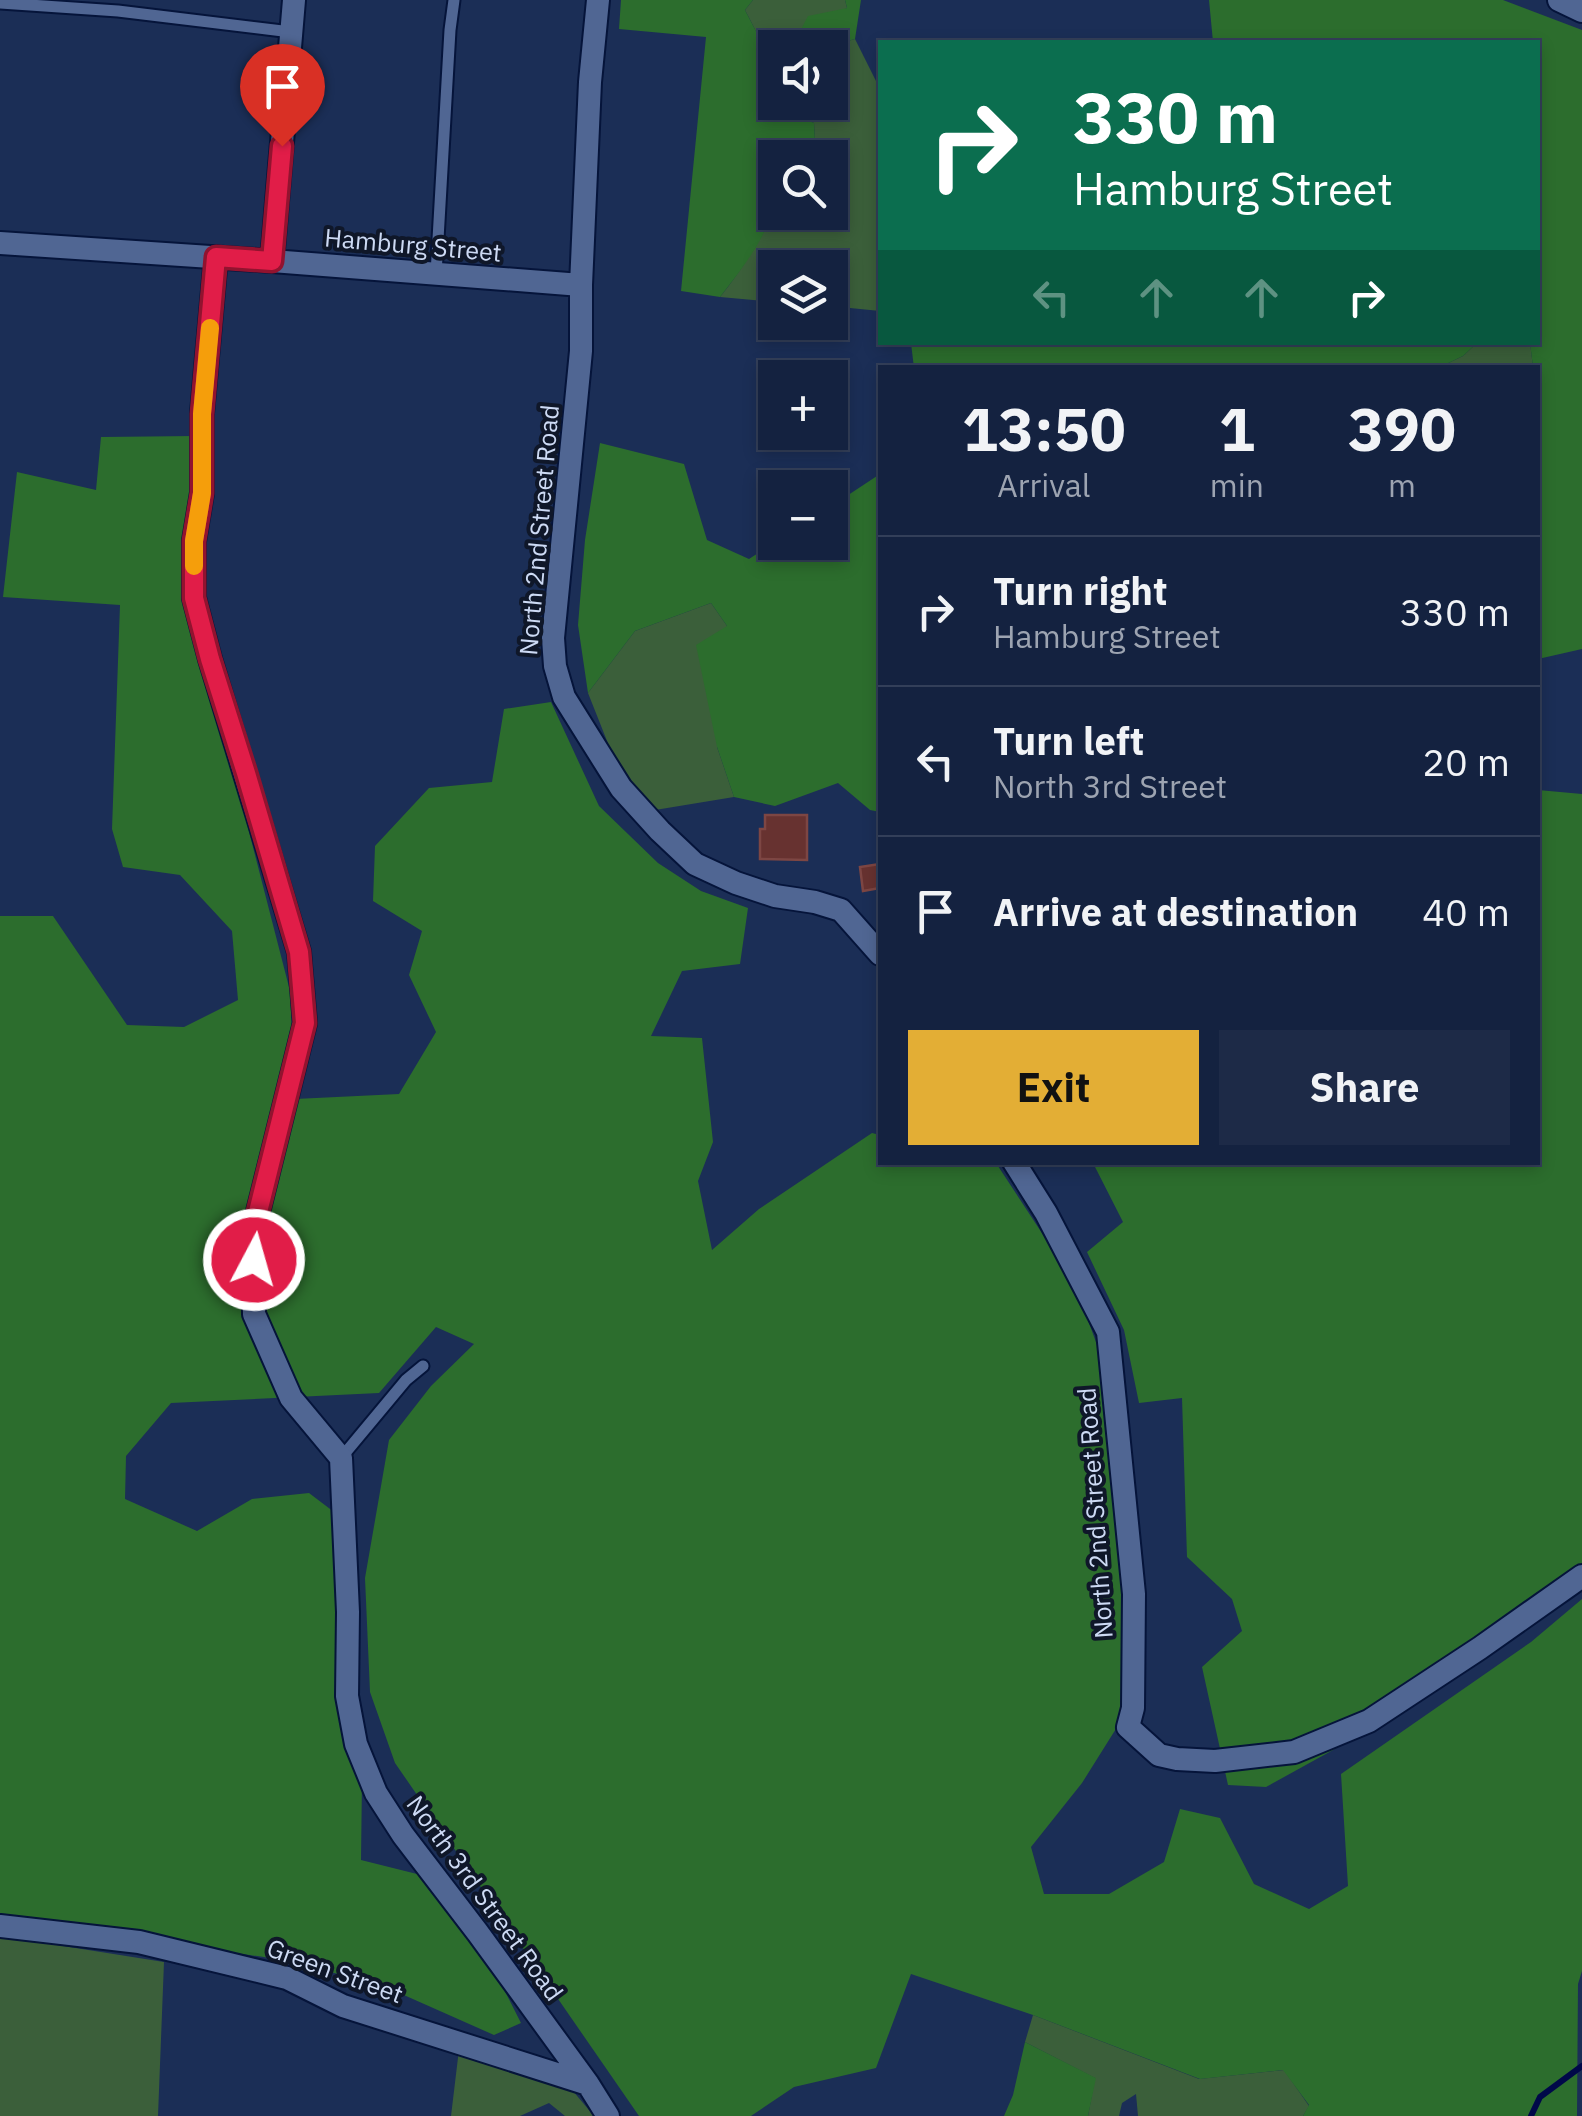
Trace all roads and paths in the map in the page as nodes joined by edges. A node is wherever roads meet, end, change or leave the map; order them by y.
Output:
1 (294, 0) edge
2 (454, 0) edge
3 (598, 0) edge
4 (1559, 0) edge
5 (0, 3) edge
6 (1582, 11) edge
7 (292, 32) junction
8 (0, 243) edge
9 (216, 257) junction
10 (272, 261) junction
11 (436, 274) junction
12 (582, 286) junction
13 (878, 952) edge
14 (1016, 1165) edge
15 (423, 1366) dead end
16 (341, 1458) junction
17 (1582, 1576) edge
18 (0, 1926) edge
19 (588, 2084) junction
20 (608, 2116) edge

1 - 7 street
2 - 11 lane
3 - 12 street, North 2nd Street Road
4 - 6 street
5 - 7 lane
7 - 10 street
8 - 9 street, Hamburg Street
9 - 10 street, Hamburg Street
9 - 16 street
10 - 11 street, Hamburg Street
11 - 12 street, Hamburg Street
12 - 13 street, North 2nd Street Road
14 - 17 street, North 2nd Street Road
15 - 16 lane
16 - 19 street, North 3rd Street Road
18 - 19 street, Green Street
19 - 20 street, North 3rd Street Road

